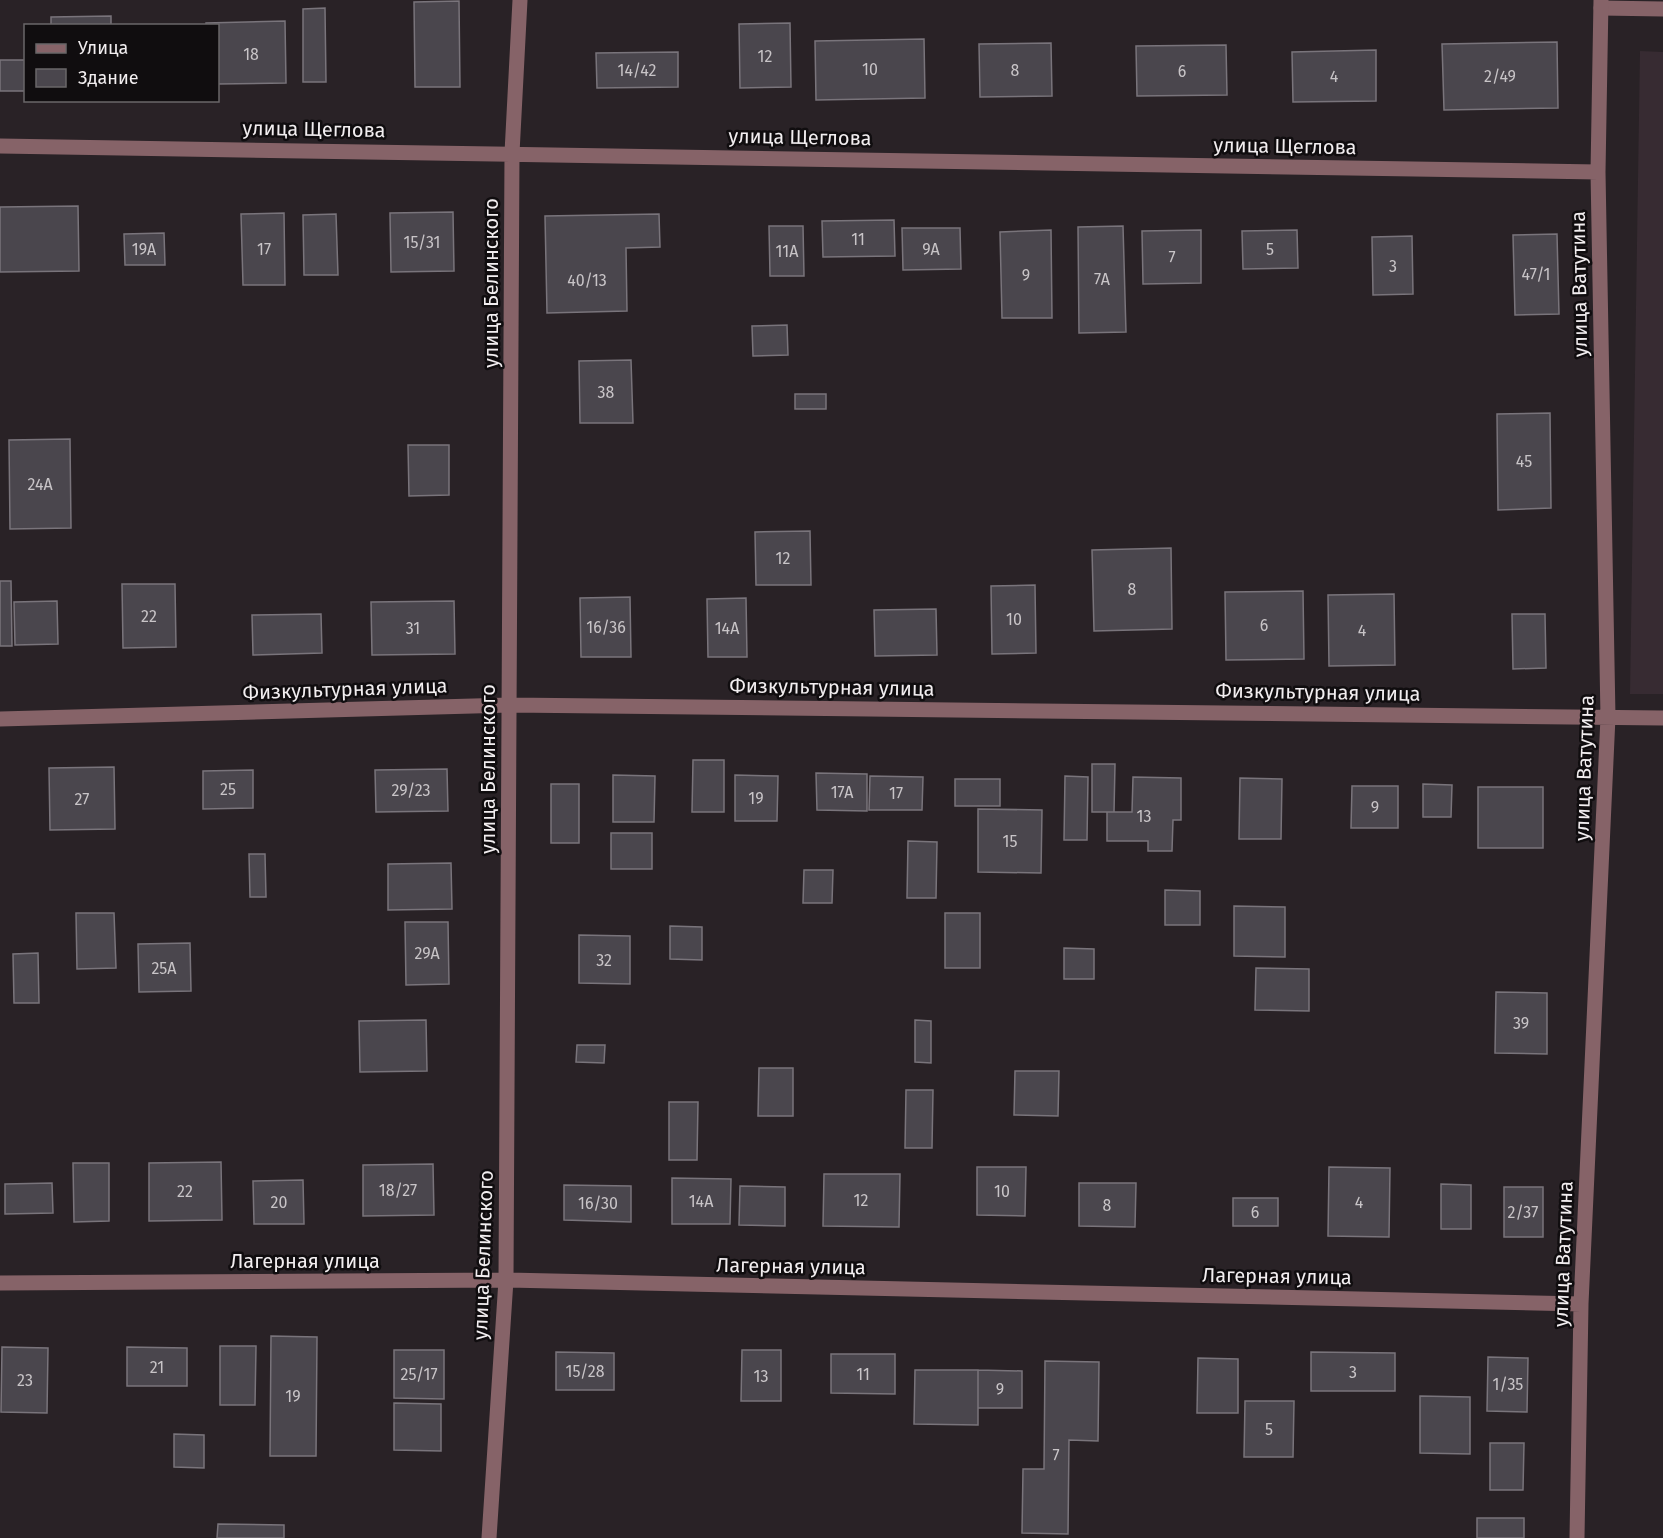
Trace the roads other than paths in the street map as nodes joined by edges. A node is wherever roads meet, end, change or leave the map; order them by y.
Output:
1 (520, 0) edge
2 (1601, 4) edge
3 (1663, 9) edge
4 (0, 146) edge
5 (512, 153) junction
6 (1598, 172) junction
7 (510, 705) junction
8 (1608, 717) junction
9 (1663, 718) edge
10 (0, 720) edge
11 (506, 1280) junction
12 (0, 1284) edge
13 (1581, 1304) junction
14 (489, 1538) edge
15 (1577, 1538) edge

1 - 5 street, улица Белинского
2 - 3 street
2 - 6 street, улица Ватутина
4 - 5 street, улица Щеглова
5 - 6 street, улица Щеглова
5 - 7 street, улица Белинского
6 - 8 street, улица Ватутина
7 - 8 street, Физкультурная улица
7 - 10 street, Физкультурная улица
7 - 11 street, улица Белинского
8 - 9 street, Физкультурная улица
8 - 13 street, улица Ватутина
11 - 12 street, Лагерная улица
11 - 13 street, Лагерная улица
11 - 14 street, улица Белинского
13 - 15 street, улица Ватутина

